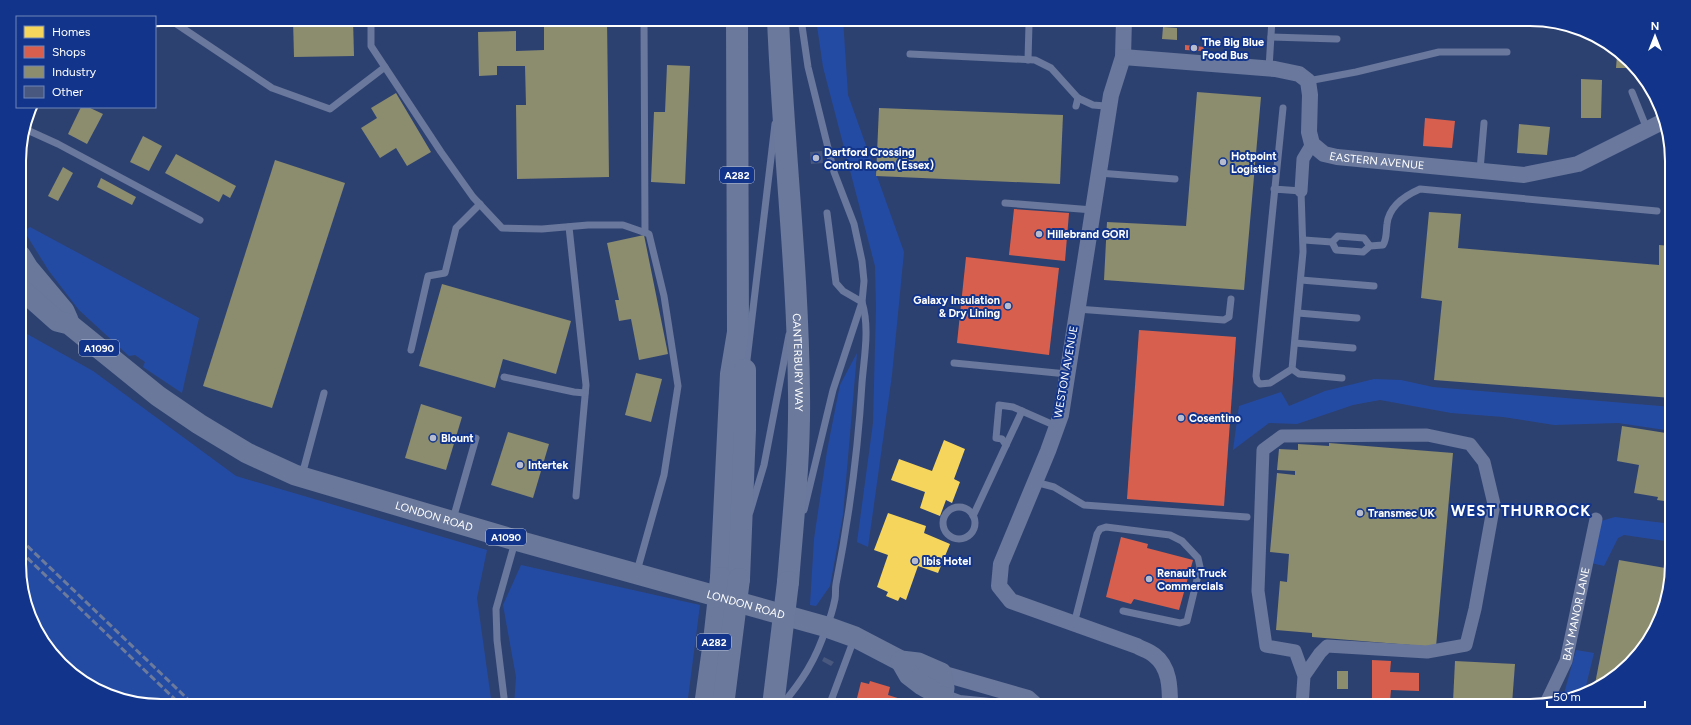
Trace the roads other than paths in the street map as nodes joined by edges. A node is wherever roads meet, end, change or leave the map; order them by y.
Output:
1 (179, 26) edge
2 (371, 26) edge
3 (644, 26) edge
4 (737, 26) edge
5 (778, 26) edge
6 (801, 26) edge
7 (1029, 26) edge
8 (1124, 26) edge
9 (1272, 26) edge
10 (1271, 37) junction
11 (1337, 39) dead end
12 (1507, 52) dead end
13 (910, 54) dead end
14 (1122, 57) junction
15 (1028, 60) junction
16 (385, 67) junction
17 (1269, 68) junction
18 (780, 78) junction
19 (1308, 81) junction
20 (1632, 92) dead end
21 (1078, 98) junction
22 (1076, 106) dead end
23 (1109, 108) junction
24 (1283, 108) dead end
25 (1484, 123) dead end
26 (1659, 123) edge
27 (1647, 129) junction
28 (30, 131) edge
29 (1312, 144) junction
30 (1480, 170) junction
31 (1098, 173) junction
32 (1176, 179) dead end
33 (1274, 189) junction
34 (1301, 191) junction
35 (1005, 202) dead end
36 (480, 204) junction
37 (1093, 210) junction
38 (1657, 211) dead end
39 (827, 212) dead end
40 (200, 220) dead end
41 (569, 227) junction
42 (645, 232) junction
43 (1304, 240) junction
44 (1332, 242) junction
45 (1370, 246) junction
46 (26, 265) edge
47 (1301, 280) junction
48 (1374, 286) dead end
49 (26, 293) edge
50 (795, 297) junction
51 (1231, 299) dead end
52 (862, 302) junction
53 (1077, 309) junction
54 (1298, 313) junction
55 (1356, 318) dead end
56 (69, 324) junction
57 (738, 332) junction
58 (1295, 343) junction
59 (1353, 348) dead end
60 (411, 350) dead end
61 (954, 363) dead end
62 (1292, 369) junction
63 (745, 374) junction
64 (1067, 374) junction
65 (504, 377) dead end
66 (1342, 378) dead end
67 (585, 392) junction
68 (324, 393) dead end
69 (1022, 411) junction
70 (1056, 426) junction
71 (476, 438) dead end
72 (1006, 445) junction
73 (302, 477) junction
74 (1035, 482) junction
75 (576, 496) dead end
76 (803, 515) dead end
77 (973, 516) junction
78 (1247, 517) dead end
79 (1596, 520) dead end
80 (452, 521) junction
81 (800, 530) dead end
82 (515, 540) junction
83 (741, 540) junction
84 (637, 574) junction
85 (730, 579) junction
86 (788, 582) junction
87 (1123, 611) dead end
88 (1074, 624) junction
89 (827, 627) junction
90 (855, 637) junction
91 (901, 661) junction
92 (941, 673) junction
93 (1304, 676) junction
94 (1549, 697) edge
95 (504, 699) edge
96 (706, 699) edge
97 (723, 699) edge
98 (774, 699) edge
99 (787, 699) edge
100 (832, 699) edge
101 (940, 699) edge
102 (942, 699) edge
103 (1029, 699) edge
104 (1170, 699) edge
105 (1302, 699) edge

1 - 16 lane
2 - 16 lane
3 - 42 lane
4 - 57 highway, A282
5 - 18 highway, CANTERBURY WAY
6 - 52 lane
7 - 15 lane
8 - 14 street, WESTON AVENUE
9 - 10 lane
10 - 11 lane
10 - 17 lane
12 - 19 lane
13 - 15 lane
14 - 17 street
14 - 23 street, WESTON AVENUE
15 - 21 lane
16 - 36 lane
17 - 19 street
18 - 50 highway, CANTERBURY WAY
18 - 63 lane
19 - 29 street
20 - 27 lane
21 - 22 lane
21 - 23 lane
23 - 31 street, WESTON AVENUE
24 - 33 lane
25 - 30 lane
26 - 27 street, EASTERN AVENUE
27 - 30 street, EASTERN AVENUE
28 - 40 lane
29 - 30 street, EASTERN AVENUE
29 - 34 street
31 - 32 lane
31 - 37 street, WESTON AVENUE
33 - 34 lane
33 - 62 lane
34 - 43 lane
35 - 37 lane
36 - 41 lane
36 - 60 lane
37 - 53 street, WESTON AVENUE
38 - 45 lane
39 - 52 lane
41 - 42 lane
41 - 67 lane
42 - 84 lane
43 - 44 lane
43 - 47 lane
44 - 45 lane
44 - 45 lane
46 - 56 main road, LONDON ROAD / A1090
47 - 48 lane
47 - 54 lane
49 - 56 main road, LONDON ROAD / A1090
50 - 83 lane
50 - 86 highway, CANTERBURY WAY
51 - 53 lane
52 - 76 lane
52 - 89 lane
53 - 64 street, WESTON AVENUE
54 - 55 lane
54 - 58 lane
56 - 73 main road, LONDON ROAD / A1090
57 - 63 highway, A282
57 - 85 highway, A282
58 - 59 lane
58 - 62 lane
61 - 64 lane
62 - 66 lane
63 - 83 highway, A282
64 - 70 street, WESTON AVENUE
65 - 67 lane
67 - 75 lane
68 - 73 lane
69 - 70 lane
69 - 72 lane
69 - 72 lane
70 - 74 street, WESTON AVENUE
71 - 80 lane
72 - 77 lane
73 - 80 main road, LONDON ROAD / A1090
74 - 78 lane
74 - 88 street, WESTON AVENUE
77 - 77 lane
79 - 94 street, BAY MANOR LANE
80 - 82 main road, LONDON ROAD / A1090
81 - 86 lane
82 - 84 main road, LONDON ROAD / A1090
82 - 95 lane
83 - 85 highway, A282
84 - 89 main road, LONDON ROAD / A1090
85 - 96 highway, A282, bridge
85 - 97 highway, A282, bridge
86 - 98 highway, CANTERBURY WAY, bridge
87 - 88 lane
88 - 104 street, WESTON AVENUE
89 - 90 main road, LONDON ROAD / A1090
89 - 99 lane
90 - 91 main road, LONDON ROAD / A1090
90 - 100 lane
91 - 92 main road, LONDON ROAD / A1090
91 - 101 main road, LONDON ROAD / A1090
92 - 102 main road
92 - 103 street, LONDON ROAD
93 - 93 street
93 - 105 street

